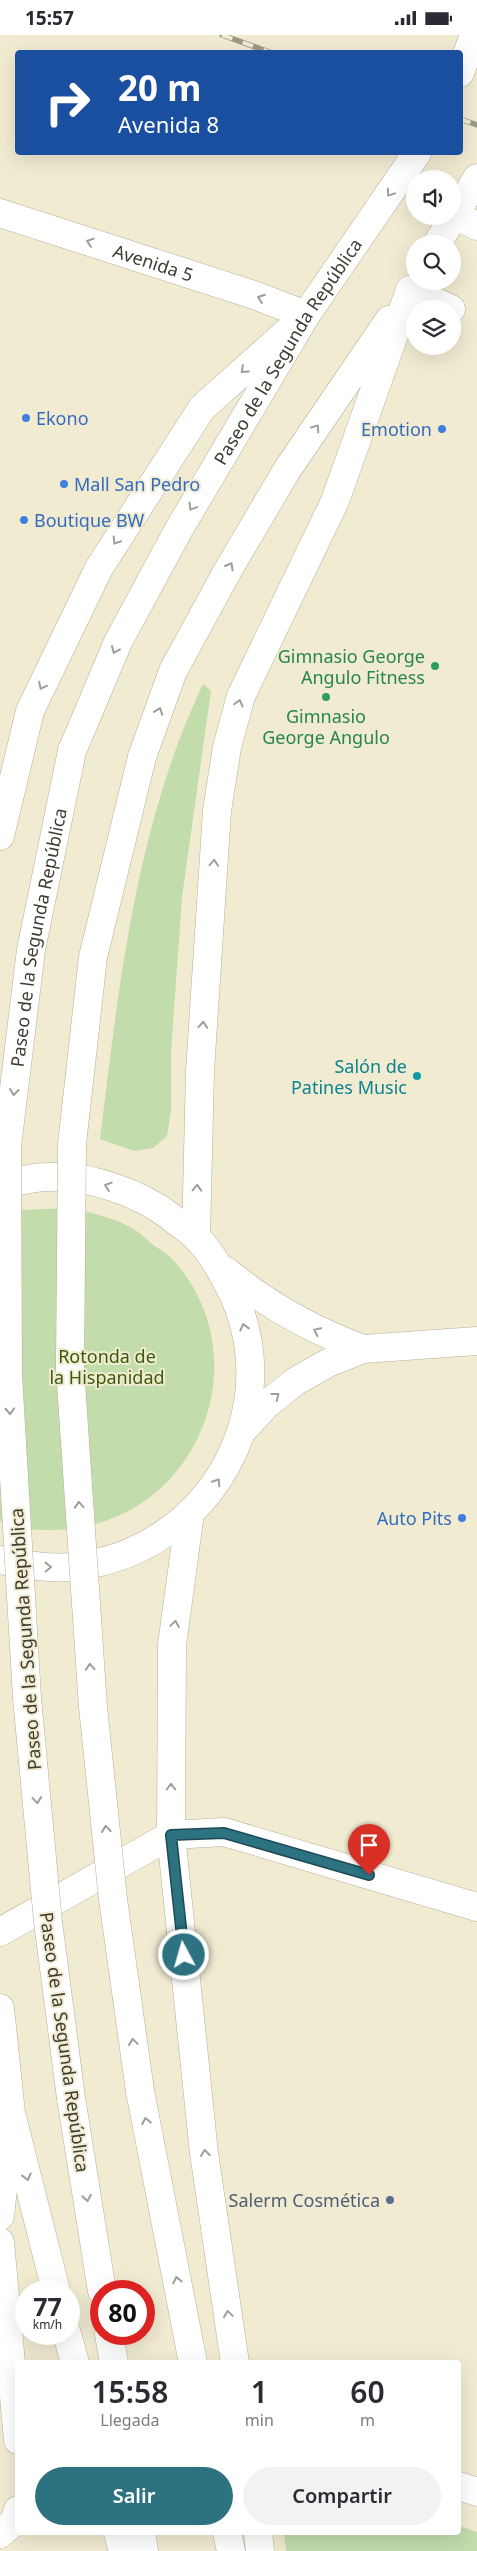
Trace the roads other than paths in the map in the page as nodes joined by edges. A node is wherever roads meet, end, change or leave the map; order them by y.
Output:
1 (474, 35) edge
2 (463, 65) edge
3 (477, 65) edge
4 (463, 84) edge
5 (416, 155) edge
6 (477, 178) edge
7 (0, 213) edge
8 (466, 220) edge
9 (448, 235) edge
10 (409, 290) edge
11 (410, 290) edge
12 (420, 290) edge
13 (437, 300) edge
14 (306, 315) junction
15 (0, 836) edge
16 (0, 1185) edge
17 (196, 1237) junction
18 (218, 1264) junction
19 (477, 1341) edge
20 (363, 1349) junction
21 (242, 1431) junction
22 (190, 1513) junction
23 (0, 1560) edge
24 (171, 1835) junction
25 (477, 1907) edge
26 (0, 1932) edge
27 (0, 2009) edge
28 (0, 2085) edge
29 (11, 2113) junction
30 (0, 2217) edge
31 (0, 2243) edge
32 (53, 2280) edge
33 (100, 2280) edge
34 (70, 2345) edge
35 (111, 2345) edge
36 (74, 2360) edge
37 (113, 2360) edge
38 (193, 2360) edge
39 (235, 2360) edge
40 (15, 2407) edge
41 (461, 2488) edge
42 (477, 2492) edge
43 (119, 2535) edge
44 (141, 2535) edge
45 (227, 2535) edge
46 (258, 2535) edge
47 (123, 2551) edge
48 (144, 2551) edge
49 (231, 2551) edge
50 (260, 2551) edge

1 - 2 main road
3 - 4 main road
5 -> 14 main road, Paseo de la Segunda República
6 - 8 main road
14 -> 7 main road, Avenida 5
8 - 9 main road
38 -> 10 main road, bridge
17 -> 11 main road
12 - 13 main road
14 -> 15 main road
14 -> 33 main road, Paseo de la Segunda República, bridge
17 -> 16 main road
17 - 18 main road
20 -> 18 main road
21 -> 18 main road
19 - 20 main road
21 -> 20 main road
22 -> 21 main road
23 -> 22 main road
24 -> 22 main road
24 - 25 main road
24 - 26 main road
39 -> 24 main road
27 - 29 main road
28 - 29 main road
29 - 30 main road
29 -> 32 main road
31 - 40 main road
34 - 36 main road
35 - 37 main road
41 - 42 main road
43 - 47 main road
44 - 48 main road
45 - 49 main road
46 - 50 main road

